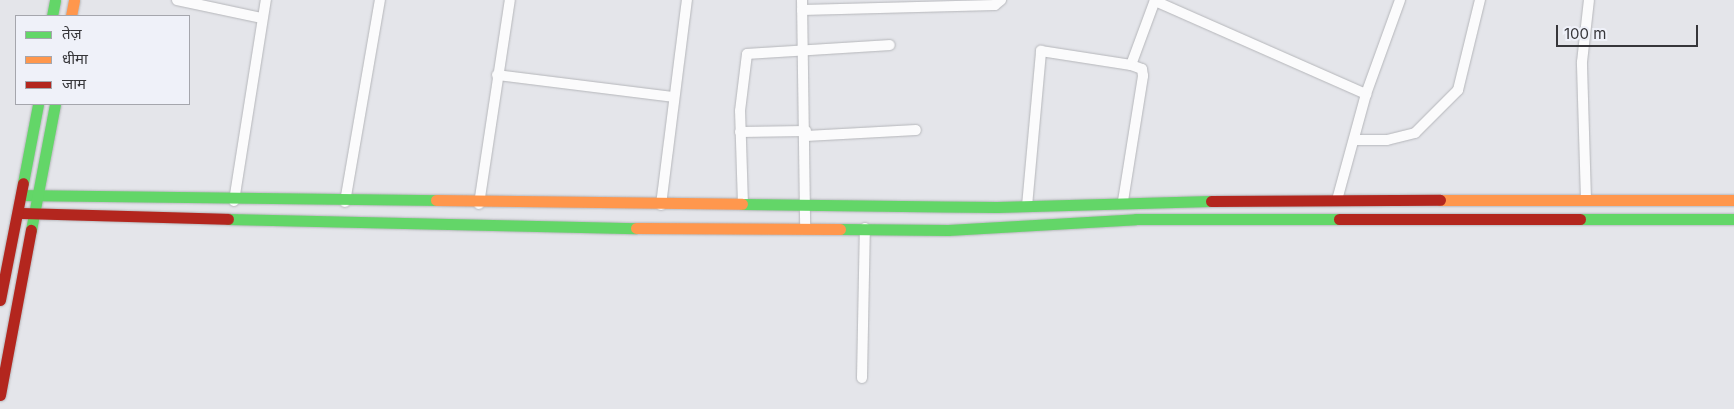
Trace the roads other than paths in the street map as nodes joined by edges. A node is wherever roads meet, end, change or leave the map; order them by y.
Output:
1 (55, 0) edge
2 (74, 0) edge
3 (177, 0) edge
4 (266, 0) edge
5 (380, 0) edge
6 (510, 0) edge
7 (687, 0) edge
8 (1001, 0) edge
9 (1400, 0) edge
10 (1480, 0) edge
11 (1589, 0) edge
12 (1155, 1) edge
13 (802, 5) edge
14 (52, 15) edge
15 (71, 15) edge
16 (262, 18) junction
17 (890, 45) dead end
18 (803, 50) junction
19 (1131, 65) junction
20 (497, 76) junction
21 (1366, 94) junction
22 (674, 97) junction
23 (38, 105) edge
24 (55, 105) edge
25 (916, 130) dead end
26 (740, 132) junction
27 (806, 134) junction
28 (1355, 140) junction
29 (22, 195) junction
30 (38, 198) junction
31 (1337, 200) junction
32 (1586, 200) junction
33 (1734, 200) edge
34 (234, 201) junction
35 (1124, 201) junction
36 (1136, 201) junction
37 (345, 202) junction
38 (479, 204) junction
39 (661, 205) junction
40 (743, 205) junction
41 (805, 205) junction
42 (1027, 206) junction
43 (18, 213) junction
44 (36, 217) junction
45 (1136, 219) junction
46 (1734, 219) edge
47 (805, 227) junction
48 (865, 228) junction
49 (0, 300) edge
50 (862, 378) dead end
51 (0, 395) edge

1 - 14 street
2 - 15 street
3 - 16 street
4 - 16 street
5 - 37 street
6 - 20 street
7 - 22 street
8 - 13 street
9 - 21 street
10 - 28 street
11 - 32 street
12 - 19 street
12 - 21 street
13 - 18 street
16 - 34 street
17 - 18 street
18 - 26 street
18 - 27 street
19 - 35 street
19 - 42 street
20 - 22 street
20 - 38 street
21 - 28 street
22 - 39 street
23 - 29 street
24 - 30 street
25 - 27 street
26 - 27 street
26 - 40 street
27 - 41 street
28 - 31 street
29 - 30 street
29 - 43 street
30 - 34 street
30 - 44 street
31 - 32 street
31 - 36 street
32 - 33 street
34 - 37 street
35 - 36 street
35 - 42 street
36 - 45 street
37 - 38 street
38 - 39 street
39 - 40 street
40 - 41 street
41 - 42 street
41 - 47 street
43 - 44 street
43 - 49 street
44 - 47 street
44 - 51 street
45 - 46 street
45 - 48 street
47 - 48 street
48 - 50 street

